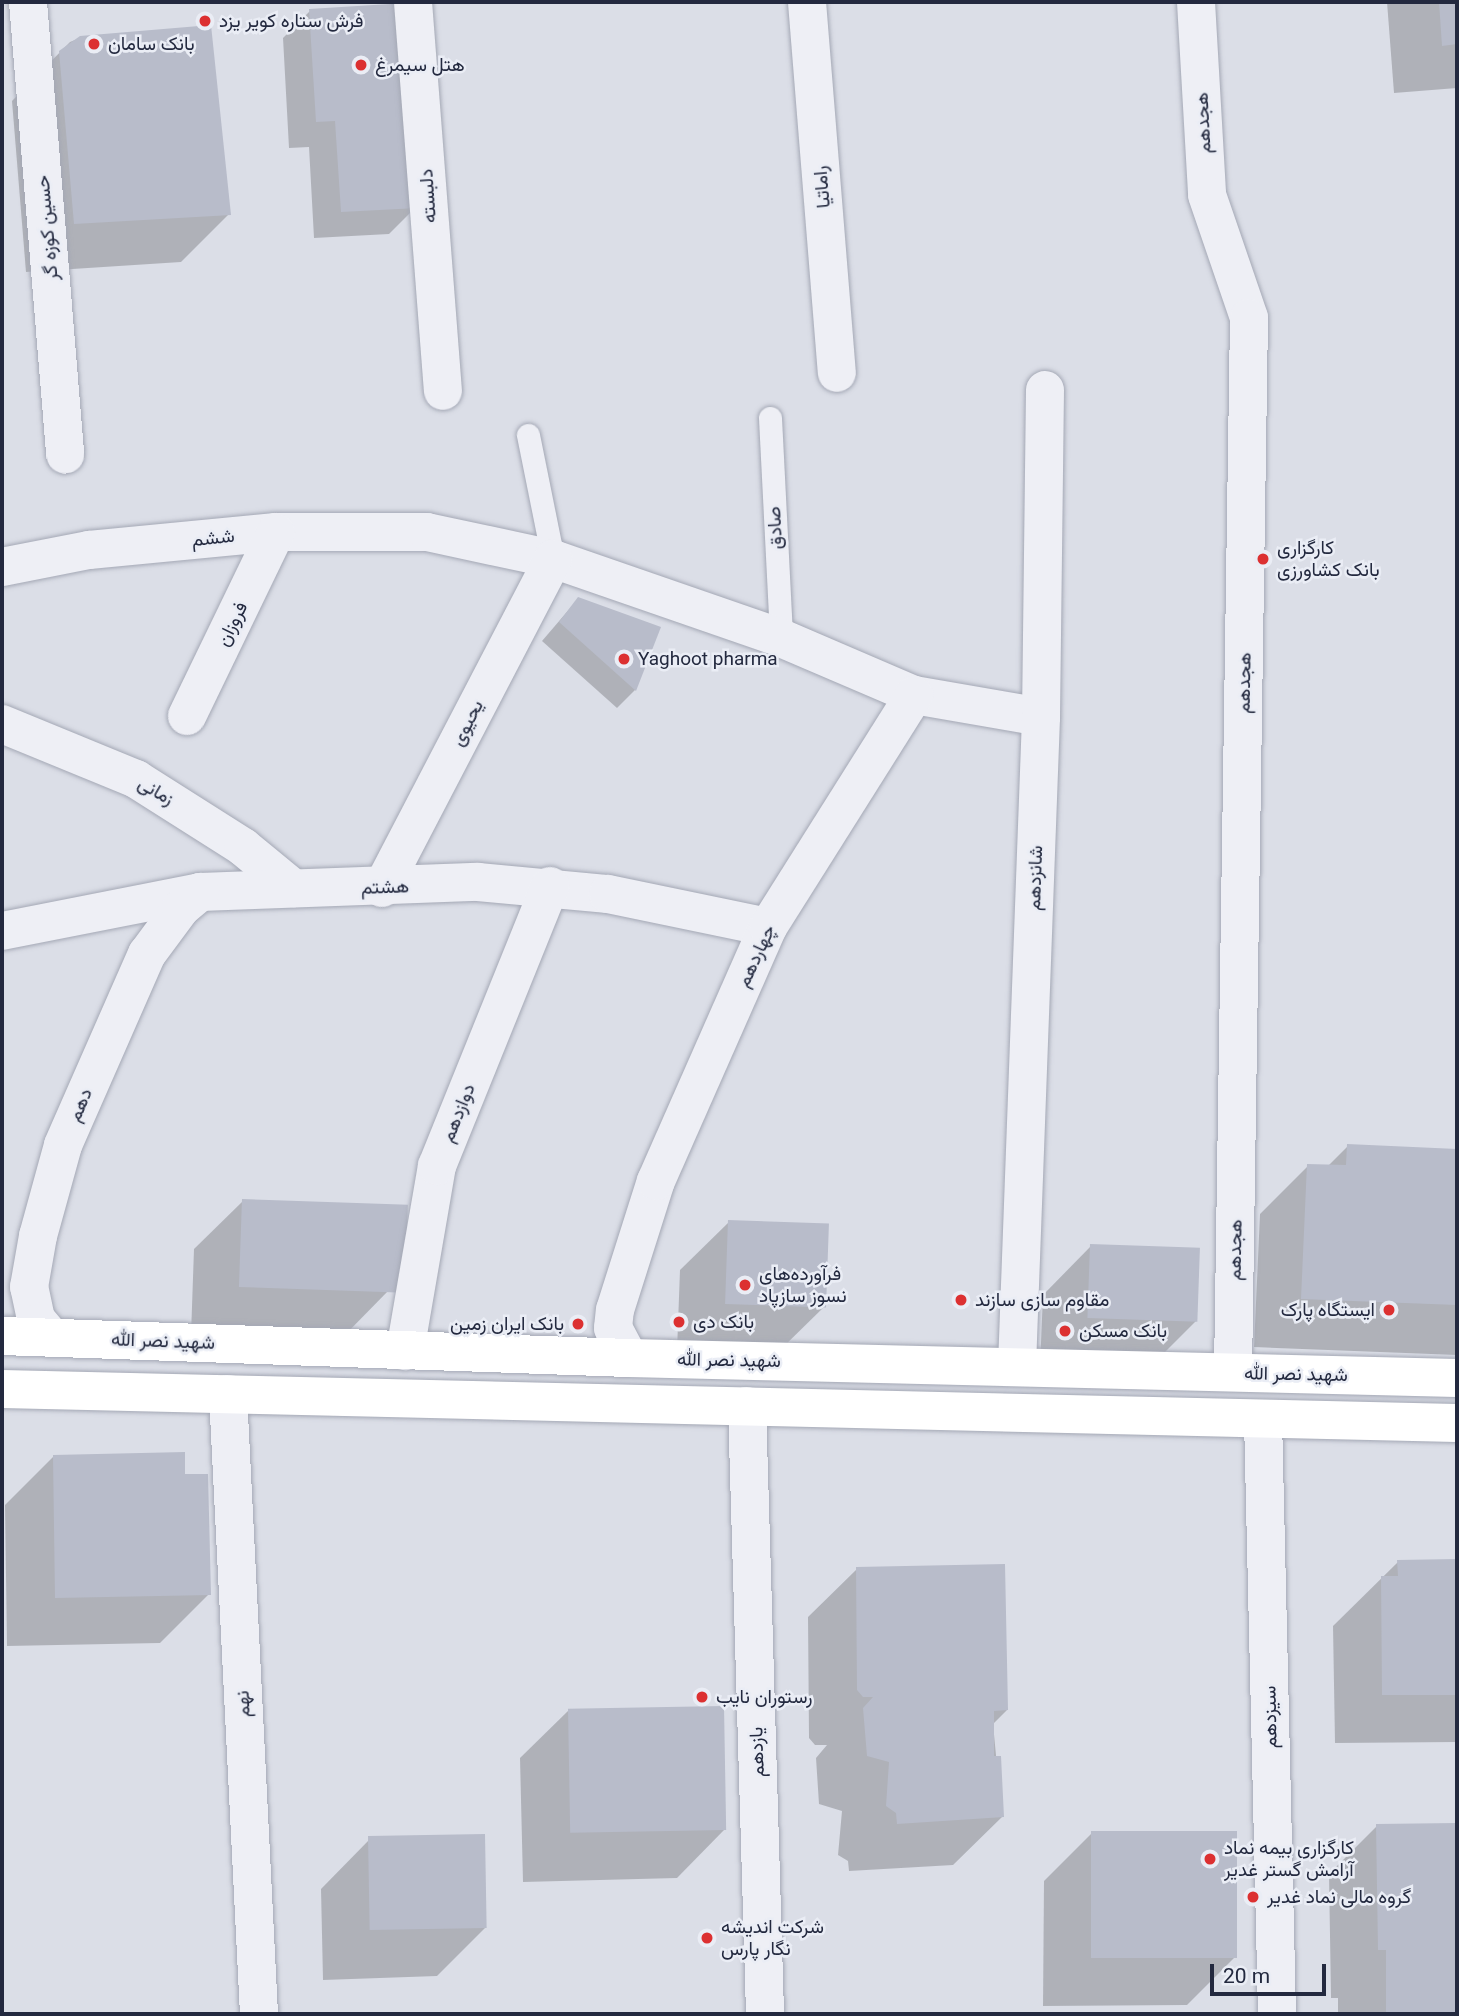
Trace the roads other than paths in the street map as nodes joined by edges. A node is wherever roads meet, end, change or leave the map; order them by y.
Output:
1 (28, 2) edge
2 (413, 2) edge
3 (807, 2) edge
4 (1196, 2) edge
5 (837, 373) dead end
6 (1045, 390) dead end
7 (443, 391) dead end
8 (770, 418) dead end
9 (528, 435) dead end
10 (65, 454) dead end
11 (276, 532) junction
12 (553, 559) junction
13 (2, 567) edge
14 (781, 638) junction
15 (914, 695) junction
16 (187, 716) dead end
17 (1041, 717) junction
18 (2, 724) edge
19 (550, 886) junction
20 (293, 888) junction
21 (382, 888) junction
22 (200, 892) junction
23 (768, 927) junction
24 (2, 931) edge
25 (2, 1336) edge
26 (52, 1338) junction
27 (405, 1351) junction
28 (629, 1358) junction
29 (1017, 1366) junction
30 (1233, 1372) junction
31 (1457, 1378) edge
32 (2, 1389) edge
33 (228, 1394) junction
34 (747, 1406) junction
35 (1263, 1419) junction
36 (1457, 1423) edge
37 (259, 2014) edge
38 (765, 2014) edge
39 (1277, 2014) edge

1 - 10 street, حسین کوزه گر
2 - 7 street, دلبسته
3 - 5 street, راماتیا
4 - 30 street, هجدهم
6 - 17 street, شانزدهم
8 - 14 lane, صادق
9 - 12 lane
11 - 12 street, ششم
11 - 13 street, ششم
11 - 16 street, فروزان
12 - 14 street, ششم
12 - 21 street, یحیوی
14 - 15 street, ششم
15 - 17 street
15 - 23 street, چهاردهم
17 - 29 street, شانزدهم
18 - 20 street, زمانی
19 - 21 street, هشتم
19 - 23 street, هشتم
19 - 27 street, دوازدهم
20 - 21 street, هشتم
20 - 22 street, هشتم
22 - 24 street, هشتم
22 - 26 street, دهم
23 - 28 street, چهاردهم
25 - 26 main road, شهید نصر الله
26 - 27 main road, شهید نصر الله
27 - 28 main road, شهید نصر الله
28 - 29 main road, شهید نصر الله
29 - 30 main road, شهید نصر الله
30 - 31 main road, شهید نصر الله
32 - 33 main road
33 - 34 main road
33 - 37 street, نهم
34 - 35 main road
34 - 38 street, یازدهم
35 - 36 main road
35 - 39 street, سیزدهم

